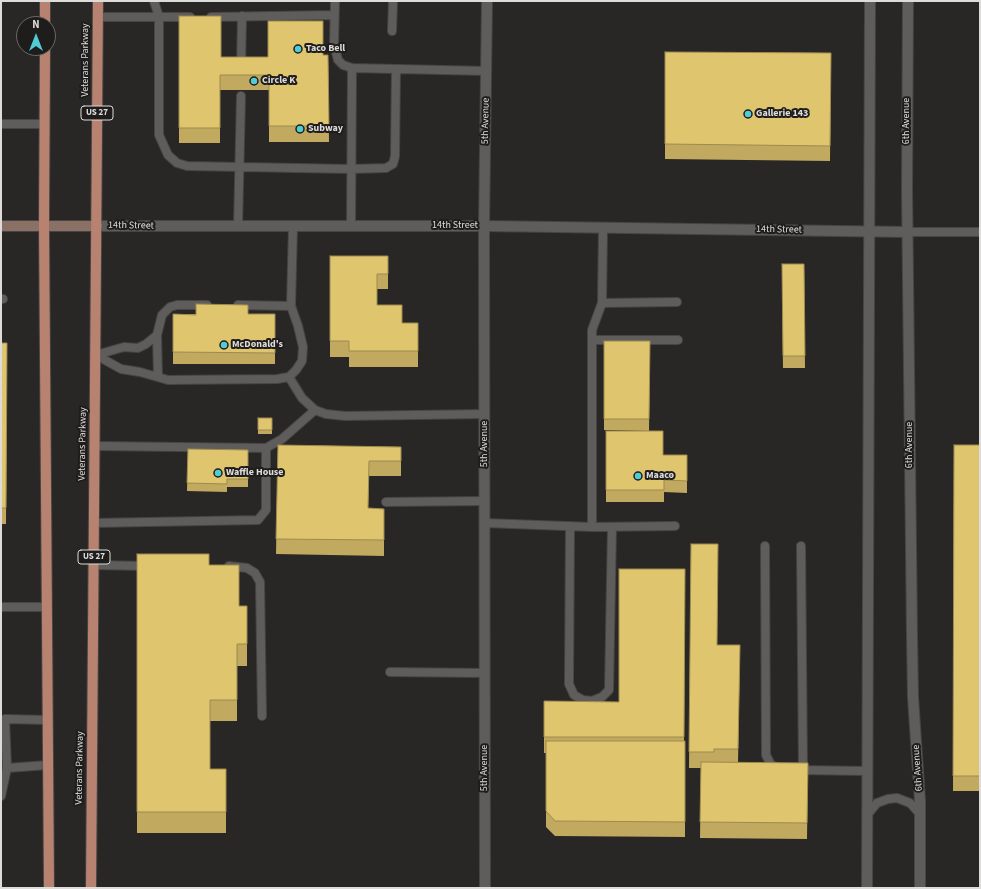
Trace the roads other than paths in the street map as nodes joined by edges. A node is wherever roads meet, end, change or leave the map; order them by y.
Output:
1 (45, 1) edge
2 (98, 1) edge
3 (154, 1) edge
4 (335, 1) edge
5 (393, 1) edge
6 (488, 1) edge
7 (870, 1) edge
8 (908, 1) edge
9 (334, 15) junction
10 (45, 16) edge
11 (242, 16) junction
12 (98, 17) junction
13 (159, 17) junction
14 (392, 31) dead end
15 (45, 56) edge
16 (241, 68) edge
17 (352, 68) junction
18 (396, 69) junction
19 (487, 70) junction
20 (241, 96) dead end
21 (1, 124) edge
22 (44, 124) junction
23 (239, 167) junction
24 (351, 169) junction
25 (44, 225) junction
26 (1, 226) edge
27 (97, 226) junction
28 (238, 226) junction
29 (293, 226) junction
30 (351, 226) junction
31 (484, 226) junction
32 (603, 228) junction
33 (870, 231) junction
34 (908, 232) junction
35 (980, 232) edge
36 (677, 302) dead end
37 (602, 303) junction
38 (214, 305) edge
39 (230, 305) edge
40 (291, 306) junction
41 (157, 335) junction
42 (592, 340) junction
43 (678, 340) dead end
44 (96, 355) junction
45 (158, 377) junction
46 (289, 377) junction
47 (315, 410) junction
48 (485, 414) junction
49 (95, 446) junction
50 (266, 448) junction
51 (485, 501) junction
52 (386, 502) dead end
53 (94, 523) junction
54 (485, 523) junction
55 (570, 526) junction
56 (674, 526) dead end
57 (592, 527) junction
58 (612, 527) junction
59 (765, 546) dead end
60 (801, 546) dead end
61 (94, 565) junction
62 (157, 566) edge
63 (219, 566) edge
64 (1, 607) edge
65 (47, 607) junction
66 (390, 672) dead end
67 (485, 673) junction
68 (262, 716) dead end
69 (3, 718) edge
70 (47, 720) junction
71 (4, 755) edge
72 (48, 765) junction
73 (7, 768) junction
74 (803, 770) junction
75 (868, 771) junction
76 (1, 796) edge
77 (920, 814) junction
78 (868, 816) junction
79 (49, 888) edge
80 (91, 888) edge
81 (485, 888) edge
82 (868, 888) edge
83 (920, 888) edge

1 - 10 main road
2 - 12 main road, Veterans Parkway / US 27
3 - 13 lane
4 - 9 lane
5 - 14 lane
6 - 19 street, 5th Avenue
7 - 33 street
8 - 34 street, 6th Avenue
9 - 11 lane
9 - 17 lane
11 - 13 lane
11 - 16 lane
12 - 13 lane
12 - 27 main road, Veterans Parkway / US 27
13 - 23 lane
15 - 22 main road
17 - 18 lane
17 - 24 lane
18 - 19 lane
18 - 24 lane
19 - 31 street, 5th Avenue
20 - 23 lane
21 - 22 lane
22 - 25 main road
23 - 24 lane
23 - 28 lane
24 - 30 lane
25 - 26 main road, 14th Street
25 - 27 main road, 14th Street
25 - 65 main road
27 - 28 street, 14th Street
27 - 44 main road, Veterans Parkway / US 27
28 - 29 street, 14th Street
29 - 30 street, 14th Street
29 - 40 lane
30 - 31 street, 14th Street
31 - 32 street, 14th Street
31 - 48 street, 5th Avenue
32 - 33 street, 14th Street
32 - 37 lane
33 - 34 street, 14th Street
33 - 75 street
34 - 35 lane
34 - 77 street, 6th Avenue
36 - 37 lane
37 - 42 lane
38 - 41 lane
39 - 40 lane
40 - 46 lane
41 - 44 lane
41 - 45 lane
42 - 43 lane
42 - 57 lane
44 - 45 lane
44 - 49 main road, Veterans Parkway / US 27
45 - 46 lane
46 - 47 lane
47 - 48 lane
47 - 50 lane
48 - 51 street, 5th Avenue
49 - 50 lane
49 - 53 main road, Veterans Parkway / US 27
50 - 53 lane
51 - 52 lane
51 - 54 street, 5th Avenue
53 - 61 main road, Veterans Parkway / US 27
54 - 55 lane
54 - 67 street, 5th Avenue
55 - 57 lane
55 - 58 lane
56 - 58 lane
57 - 58 lane
59 - 74 lane
60 - 74 lane
61 - 62 lane
61 - 80 main road, Veterans Parkway / US 27
63 - 68 lane
64 - 65 lane
65 - 70 main road
66 - 67 lane
67 - 81 street, 5th Avenue
69 - 70 lane
69 - 71 lane
70 - 72 main road
71 - 73 lane
72 - 73 lane
72 - 79 main road
73 - 76 lane
74 - 75 lane
75 - 78 street
77 - 78 lane
77 - 83 street, 6th Avenue
78 - 82 street

